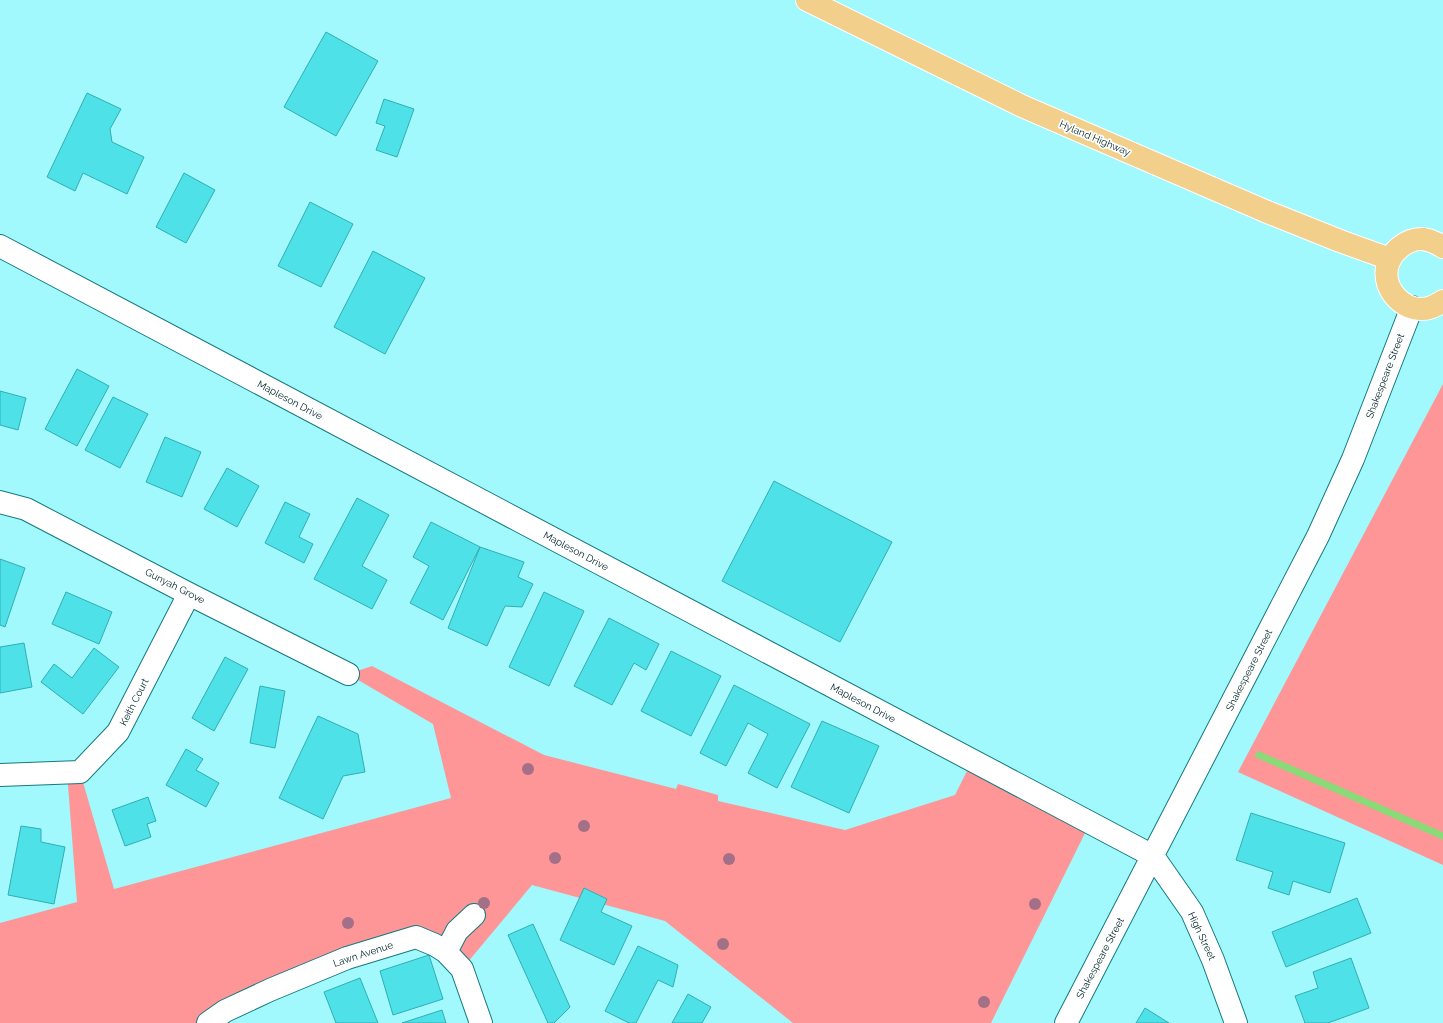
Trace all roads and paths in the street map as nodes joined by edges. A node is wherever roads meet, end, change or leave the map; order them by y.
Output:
1 (807, 0) edge
2 (1440, 239) edge
3 (0, 246) edge
4 (1390, 259) junction
5 (1443, 301) edge
6 (1412, 307) junction
7 (0, 502) edge
8 (189, 594) junction
9 (348, 674) dead end
10 (0, 775) edge
11 (1153, 856) junction
12 (474, 915) dead end
13 (446, 952) junction
14 (208, 1023) edge
15 (481, 1023) edge
16 (1066, 1023) edge
17 (1236, 1023) edge

1 - 4 main road, Hyland Highway
2 - 4 main road
3 - 11 street, Mapleson Drive
4 - 6 main road
5 - 6 main road
6 - 11 street, Shakespeare Street
7 - 8 street, Gunyah Grove
8 - 9 street, Gunyah Grove
8 - 10 street, Keith Court
11 - 16 street, Shakespeare Street
11 - 17 street, High Street
12 - 13 street
13 - 14 street, Lawn Avenue
13 - 15 street, Lawn Avenue

